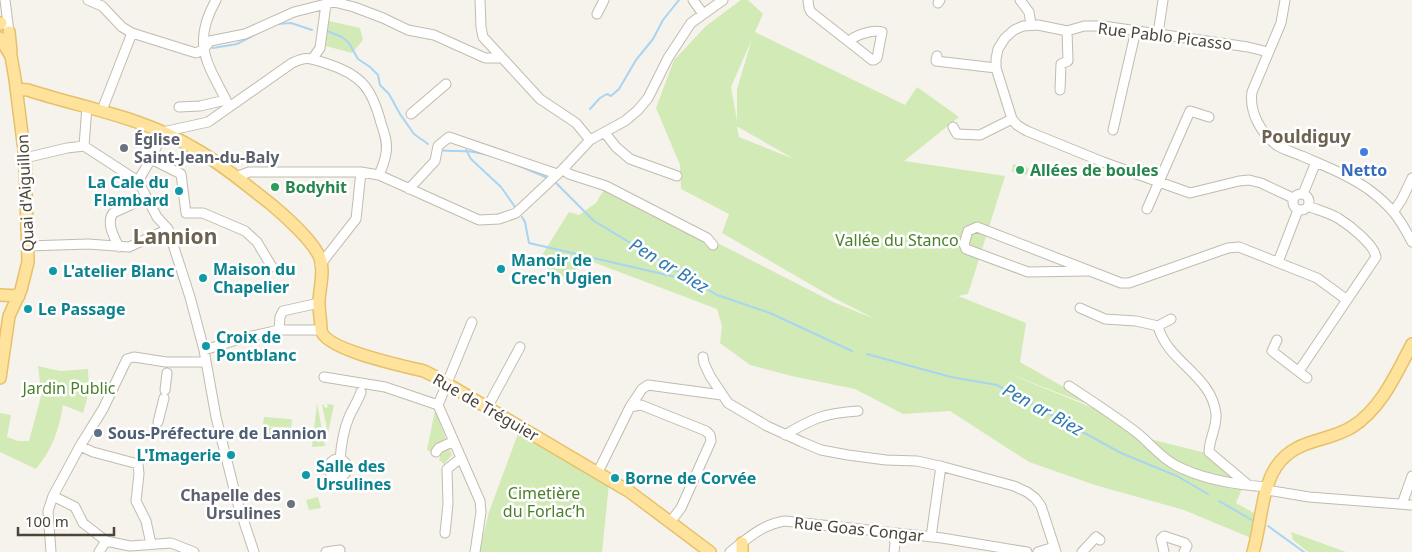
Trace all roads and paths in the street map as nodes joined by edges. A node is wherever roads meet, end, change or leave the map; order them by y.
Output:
1 (5, 0) edge
2 (88, 0) edge
3 (216, 0) edge
4 (480, 0) edge
5 (604, 0) edge
6 (693, 0) edge
7 (722, 0) edge
8 (808, 0) edge
9 (1020, 0) edge
10 (1163, 0) edge
11 (1285, 0) edge
12 (325, 3) edge
13 (597, 14) dead end
14 (703, 14) junction
15 (1031, 25) junction
16 (3, 26) edge
17 (1136, 30) junction
18 (1067, 31) junction
19 (132, 33) junction
20 (1158, 34) junction
21 (849, 42) dead end
22 (0, 50) edge
23 (203, 50) junction
24 (1268, 52) junction
25 (937, 56) dead end
26 (313, 58) junction
27 (501, 58) junction
28 (996, 68) junction
29 (446, 84) dead end
30 (16, 89) junction
31 (1060, 90) dead end
32 (228, 103) junction
33 (87, 106) junction
34 (179, 107) dead end
35 (102, 110) junction
36 (411, 114) dead end
37 (1209, 117) dead end
38 (1012, 119) junction
39 (953, 127) dead end
40 (1113, 130) dead end
41 (163, 132) junction
42 (605, 133) junction
43 (590, 140) junction
44 (84, 146) junction
45 (25, 158) junction
46 (151, 159) junction
47 (1316, 162) junction
48 (361, 172) junction
49 (560, 172) junction
50 (379, 175) junction
51 (677, 176) dead end
52 (236, 177) junction
53 (1412, 178) edge
54 (138, 181) junction
55 (1159, 182) junction
56 (409, 189) junction
57 (1303, 194) junction
58 (146, 198) junction
59 (1293, 198) junction
60 (1308, 206) junction
61 (1147, 209) dead end
62 (1298, 210) junction
63 (1394, 210) junction
64 (168, 229) junction
65 (1412, 242) edge
66 (713, 245) dead end
67 (28, 246) junction
68 (118, 247) junction
69 (1278, 262) junction
70 (323, 263) junction
71 (272, 267) dead end
72 (1087, 271) junction
73 (9, 296) edge
74 (1347, 300) junction
75 (319, 302) junction
76 (1080, 308) dead end
77 (6, 312) edge
78 (1171, 319) dead end
79 (472, 322) dead end
80 (1158, 326) junction
81 (279, 330) junction
82 (321, 330) junction
83 (1277, 340) dead end
84 (1412, 344) edge
85 (520, 347) dead end
86 (204, 350) junction
87 (703, 357) dead end
88 (206, 362) junction
89 (168, 367) junction
90 (1299, 371) junction
91 (324, 377) dead end
92 (0, 378) edge
93 (1308, 378) dead end
94 (446, 384) junction
95 (1070, 386) dead end
96 (362, 387) junction
97 (722, 395) junction
98 (438, 405) junction
99 (630, 407) junction
100 (487, 408) junction
101 (858, 412) dead end
102 (158, 422) dead end
103 (785, 435) junction
104 (454, 441) junction
105 (430, 444) dead end
106 (80, 446) junction
107 (460, 458) junction
108 (340, 460) dead end
109 (941, 466) junction
110 (598, 472) junction
111 (1412, 476) edge
112 (1247, 484) junction
113 (1267, 489) junction
114 (53, 496) junction
115 (1402, 504) junction
116 (1412, 505) edge
117 (671, 521) junction
118 (445, 533) dead end
119 (893, 533) junction
120 (931, 537) junction
121 (1100, 540) dead end
122 (106, 542) junction
123 (151, 544) junction
124 (742, 547) edge
125 (1055, 549) edge
126 (340, 550) dead end
127 (51, 552) edge
128 (99, 552) edge
129 (194, 552) edge
130 (254, 552) edge
131 (326, 552) edge
132 (475, 552) edge
133 (710, 552) edge
134 (730, 552) edge
135 (894, 552) edge
136 (1027, 552) edge
137 (1038, 552) edge
138 (1082, 552) edge
139 (1164, 552) edge
140 (1184, 552) edge
141 (1252, 552) edge

1 - 16 street
2 - 19 street
3 - 23 street
4 - 27 street
5 - 13 street
6 - 14 street
7 - 14 street
8 - 21 street
9 - 15 street
10 - 20 street
11 - 24 street
12 - 23 street
12 - 26 street
12 - 27 street
14 - 42 street
15 - 18 street, Rue Pablo Picasso
15 - 28 street
16 - 30 main road, Quai d'Aiguillon
17 - 18 street, Rue Pablo Picasso
17 - 20 street, Rue Pablo Picasso
17 - 40 street
18 - 31 street
19 - 23 street
19 - 35 street
20 - 24 street, Rue Pablo Picasso
22 - 30 main road, Quai d'Aiguillon
23 - 32 street
24 - 47 street
25 - 28 street
26 - 32 street
26 - 50 street
27 - 43 street
28 - 38 street
29 - 36 street
30 - 33 main road
30 - 45 main road, Quai d'Aiguillon
32 - 34 street
32 - 41 street
33 - 35 main road
33 - 44 street
35 - 41 main road
37 - 55 street
38 - 39 street
38 - 55 street
41 - 46 street
41 - 52 main road
42 - 43 street
42 - 51 street
43 - 49 street
44 - 45 street
44 - 54 street
45 - 67 main road, Quai d'Aiguillon
46 - 54 street
46 - 71 street
47 - 57 street
47 - 63 street
48 - 50 street
48 - 52 street
48 - 70 street
49 - 56 street
49 - 56 street
49 - 66 street
50 - 56 street
52 - 70 main road
53 - 63 street
54 - 58 street
55 - 59 street
55 - 61 street
57 - 59 street
57 - 60 street
58 - 64 street
58 - 68 street
59 - 62 street
60 - 62 street
60 - 74 street
62 - 69 street
63 - 65 street
64 - 68 street
64 - 86 street
67 - 68 street
67 - 73 main road, Quai d'Aiguillon
69 - 72 street
69 - 74 street
70 - 75 main road
72 - 72 street
73 - 77 main road, Quai d'Aiguillon
74 - 90 street
75 - 81 street
75 - 82 main road
76 - 80 street
77 - 92 main road, Quai d'Aiguillon
78 - 80 street
79 - 94 street
80 - 112 street
81 - 82 street
81 - 86 street
82 - 94 main road, Rue de Tréguier
83 - 90 street
84 - 113 main road
85 - 100 street
86 - 88 street
87 - 97 street
88 - 89 street
88 - 130 street
89 - 102 street
89 - 106 street
90 - 93 street
91 - 96 street
94 - 98 street
94 - 100 main road, Rue de Tréguier
95 - 112 street
96 - 98 street
96 - 108 street
97 - 99 street
97 - 103 street
98 - 104 street
99 - 110 street
99 - 117 street
100 - 110 main road, Rue de Tréguier
101 - 103 street
103 - 109 street
104 - 105 street
104 - 107 street
106 - 114 street
106 - 123 street
107 - 118 street
107 - 132 street
109 - 120 street
109 - 125 street
110 - 117 main road, Rue de Tréguier
111 - 115 street
112 - 113 street
113 - 115 street
113 - 141 main road
114 - 122 street
114 - 127 street
115 - 116 street
117 - 133 main road, Rue de Tréguier
119 - 120 street, Rue Goas Congar
119 - 124 street, Rue Goas Congar
119 - 135 street
120 - 136 street, Rue Goas Congar
121 - 138 street
122 - 123 street
122 - 128 street
123 - 129 street
124 - 134 street, Rue Goas Congar
125 - 137 street
126 - 131 street
139 - 140 street

